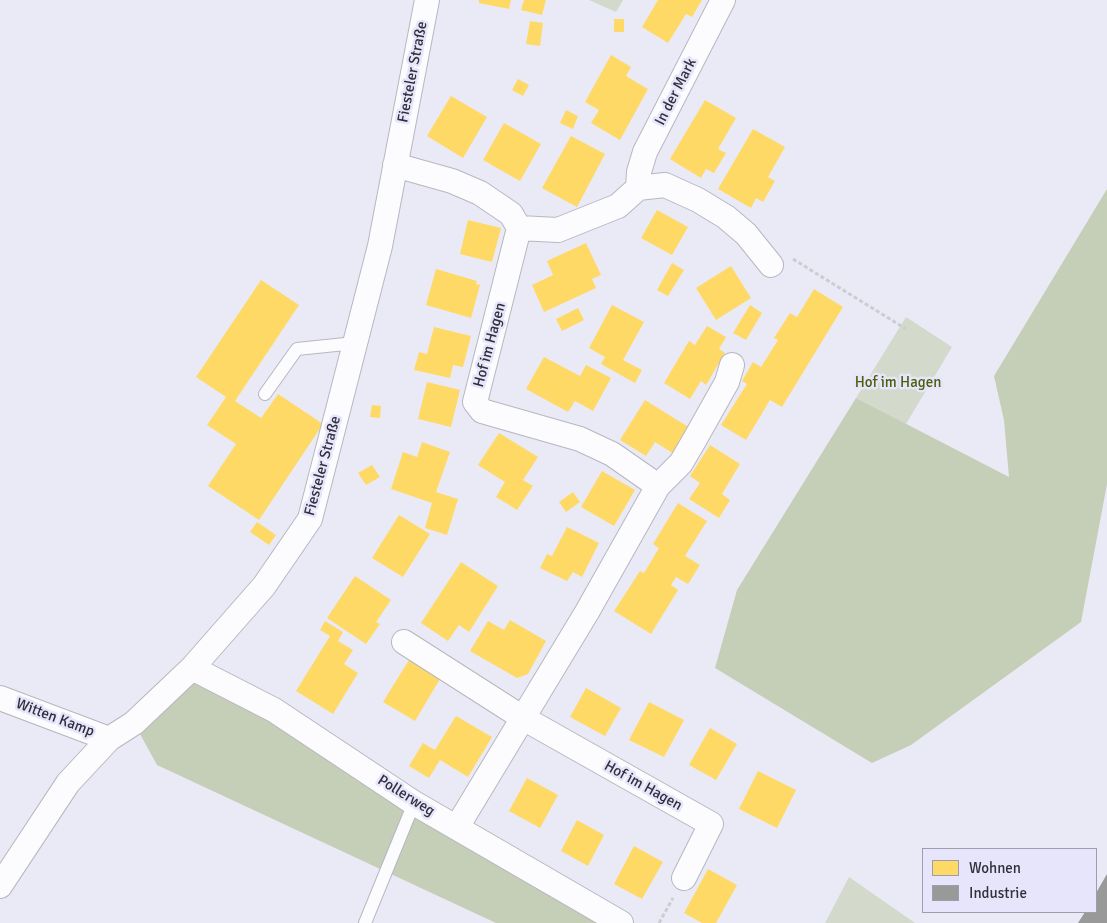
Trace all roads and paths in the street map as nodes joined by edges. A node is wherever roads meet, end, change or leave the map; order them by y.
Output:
1 (427, 0) edge
2 (723, 0) edge
3 (395, 165) junction
4 (638, 188) junction
5 (519, 228) junction
6 (781, 261) joint
7 (906, 329) dead end
8 (355, 343) junction
9 (732, 366) dead end
10 (265, 394) dead end
11 (658, 486) junction
12 (404, 642) dead end
13 (192, 668) junction
14 (0, 698) edge
15 (522, 718) junction
16 (109, 739) junction
17 (414, 803) junction
18 (457, 827) junction
19 (684, 878) joint
20 (0, 886) edge
21 (365, 923) edge
22 (621, 923) edge
23 (659, 923) edge

1 - 3 street, Fiesteler Straße
2 - 4 street, In der Mark
3 - 5 street
3 - 8 street, Fiesteler Straße
4 - 5 street
4 - 6 street
5 - 11 street, Hof im Hagen
6 - 7 path
8 - 10 lane
8 - 13 street, Fiesteler Straße
9 - 11 street
11 - 15 street
12 - 15 street, Hof im Hagen
13 - 16 street, Fiesteler Straße
13 - 17 street, Pollerweg
14 - 16 street, Witten Kamp
15 - 18 street
15 - 19 street, Hof im Hagen
16 - 20 street, Fiesteler Straße
17 - 18 street, Pollerweg
17 - 21 lane
18 - 22 street, Pollerweg
19 - 23 path

